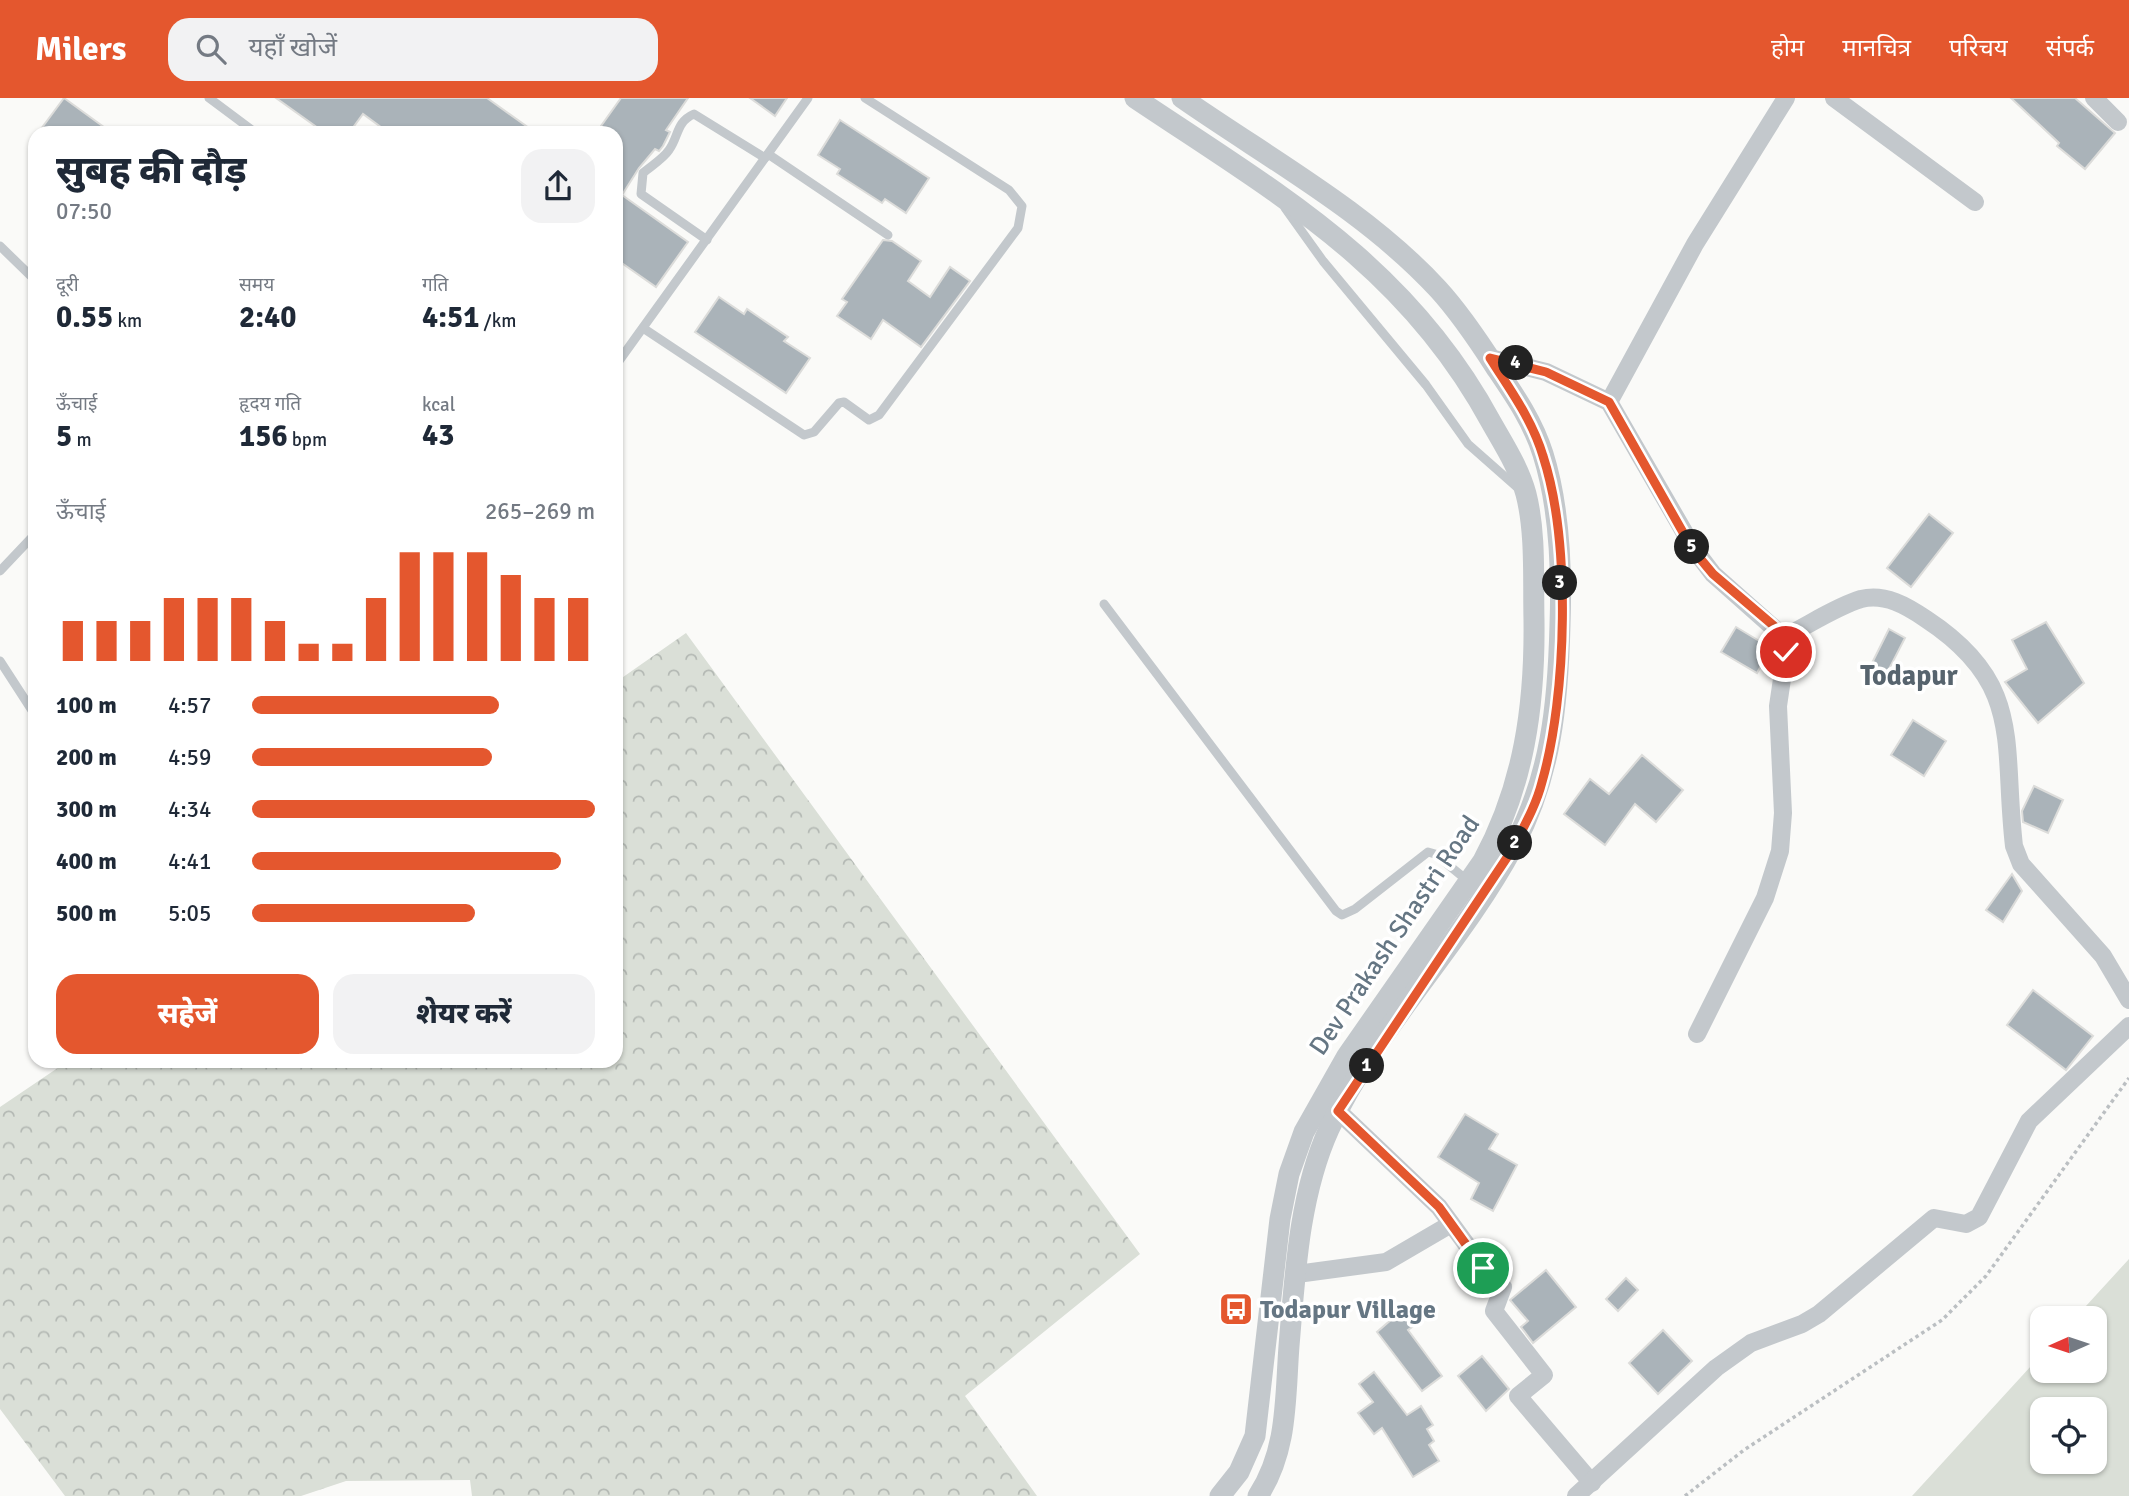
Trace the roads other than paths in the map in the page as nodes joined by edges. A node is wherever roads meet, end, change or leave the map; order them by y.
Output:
1 (808, 98) edge
2 (865, 98) edge
3 (1135, 98) edge
4 (1182, 98) edge
5 (1786, 98) edge
6 (1834, 98) edge
7 (2094, 98) edge
8 (212, 99) edge
9 (2118, 122) dead end
10 (247, 126) edge
11 (767, 156) junction
12 (1275, 192) junction
13 (1975, 202) dead end
14 (888, 234) dead end
15 (707, 240) junction
16 (0, 246) edge
17 (28, 273) edge
18 (643, 328) junction
19 (1487, 353) junction
20 (623, 355) edge
21 (1455, 363) junction
22 (1609, 402) junction
23 (1526, 495) junction
24 (28, 542) edge
25 (0, 572) edge
26 (1104, 604) dead end
27 (1784, 637) junction
28 (0, 661) edge
29 (28, 704) edge
30 (1469, 882) junction
31 (2129, 1000) edge
32 (2129, 1026) edge
33 (1697, 1034) dead end
34 (1338, 1111) junction
35 (1451, 1224) junction
36 (1297, 1274) junction
37 (1592, 1483) junction
38 (1220, 1496) edge
39 (1258, 1496) edge
40 (1576, 1496) edge

1 - 11 lane
2 - 18 lane
3 - 12 street, Dev Prakash Shastri Road
4 - 19 street, Dev Prakash Shastri Road
5 - 22 street
6 - 13 street
7 - 9 street
8 - 10 lane
11 - 14 lane
11 - 15 lane
11 - 15 lane
12 - 21 street, Dev Prakash Shastri Road
12 - 23 lane
15 - 18 lane
16 - 17 lane
18 - 20 lane
19 - 21 street
19 - 22 street
19 - 34 street, Dev Prakash Shastri Road
21 - 23 street, Dev Prakash Shastri Road
22 - 27 street
23 - 30 street, Dev Prakash Shastri Road
24 - 25 lane
26 - 30 lane
27 - 31 street
27 - 33 street
28 - 29 lane
30 - 38 street, Dev Prakash Shastri Road
32 - 37 street
34 - 35 street
34 - 36 street, Dev Prakash Shastri Road
35 - 36 street
35 - 37 street
36 - 39 street, Dev Prakash Shastri Road
37 - 40 street

